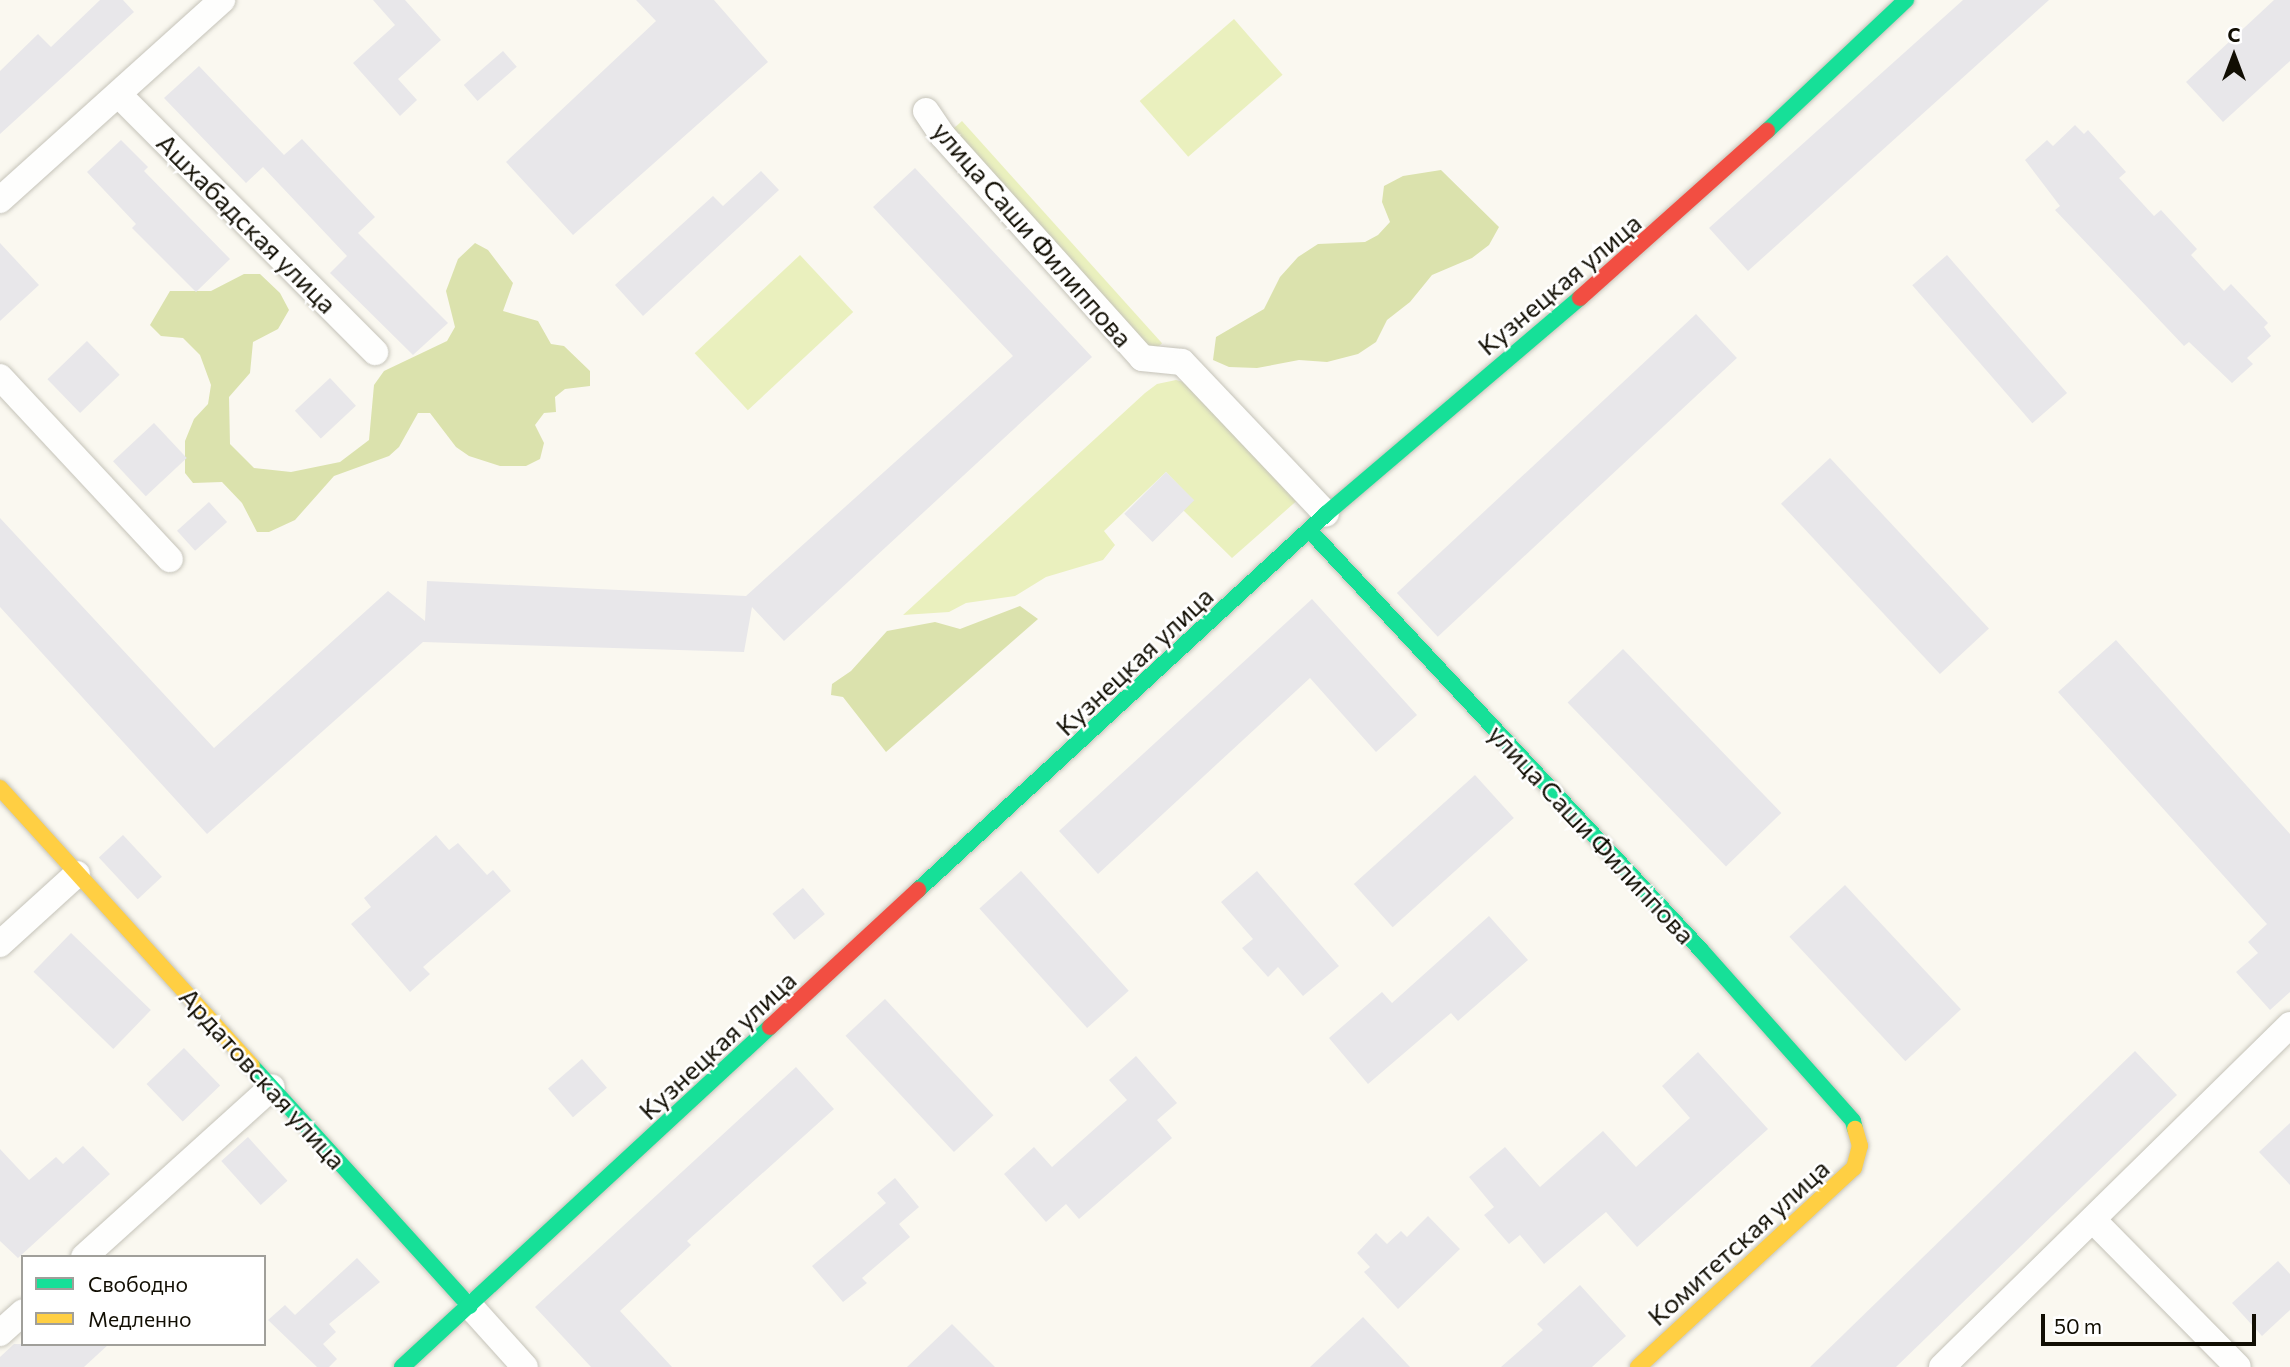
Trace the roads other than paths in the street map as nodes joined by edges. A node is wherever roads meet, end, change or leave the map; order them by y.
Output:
1 (222, 0) edge
2 (1906, 0) edge
3 (119, 95) junction
4 (926, 111) dead end
5 (0, 200) edge
6 (375, 352) dead end
7 (0, 377) edge
8 (1318, 523) junction
9 (170, 559) dead end
10 (0, 788) edge
11 (77, 874) junction
12 (0, 944) edge
13 (2290, 1025) edge
14 (272, 1087) junction
15 (1860, 1146) joint
16 (2093, 1220) junction
17 (86, 1255) edge
18 (470, 1306) junction
19 (21, 1314) edge
20 (0, 1333) edge
21 (402, 1367) edge
22 (525, 1367) edge
23 (1637, 1367) edge
24 (1942, 1367) edge
25 (2238, 1367) edge

1 - 3 street
2 - 8 street, Кузнецкая улица
3 - 5 street
3 - 6 street, Ашхабадская улица
4 - 8 street, улица Саши Филиппова
7 - 9 street
8 - 15 street, улица Саши Филиппова
8 - 18 street, Кузнецкая улица
10 - 11 street, Ардатовская улица
11 - 12 street
11 - 14 street, Ардатовская улица
13 - 16 street
14 - 17 street
14 - 18 street, Ардатовская улица
15 - 23 street, Комитетская улица
16 - 24 street
16 - 25 street
18 - 21 street, Кузнецкая улица
18 - 22 street, Ардатовская улица
19 - 20 street

